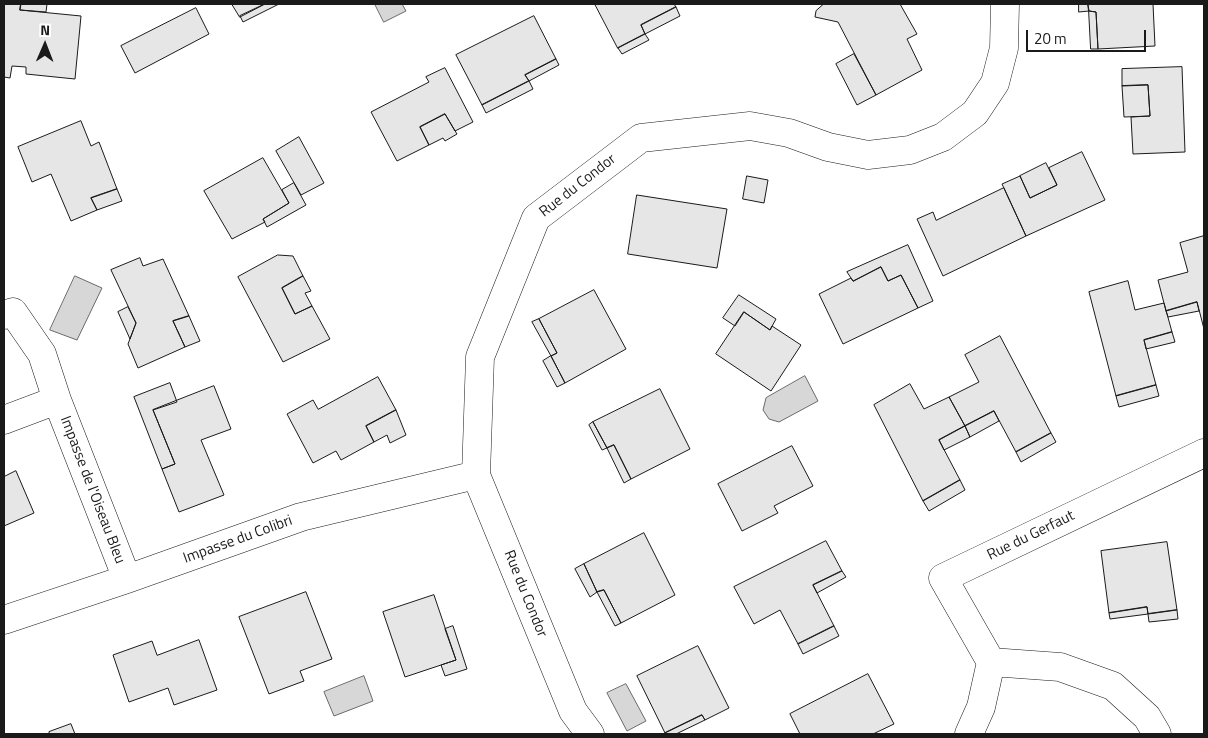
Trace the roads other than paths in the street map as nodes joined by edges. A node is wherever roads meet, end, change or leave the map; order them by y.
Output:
1 (1005, 4) edge
2 (4, 315) edge
3 (57, 400) junction
4 (4, 420) edge
5 (1204, 452) edge
6 (476, 475) junction
7 (127, 579) junction
8 (4, 620) edge
9 (991, 662) junction
10 (590, 734) edge
11 (969, 734) edge
12 (1157, 734) edge

1 - 6 street, Rue du Condor
2 - 3 street, Impasse de l'Oiseau Bleu
3 - 4 street, Impasse de l'Oiseau Bleu
3 - 7 street, Impasse de l'Oiseau Bleu
5 - 9 street, Rue du Gerfaut
6 - 7 street, Impasse du Colibri
6 - 10 street, Rue du Condor
7 - 8 street, Impasse du Colibri
9 - 11 street
9 - 12 street

